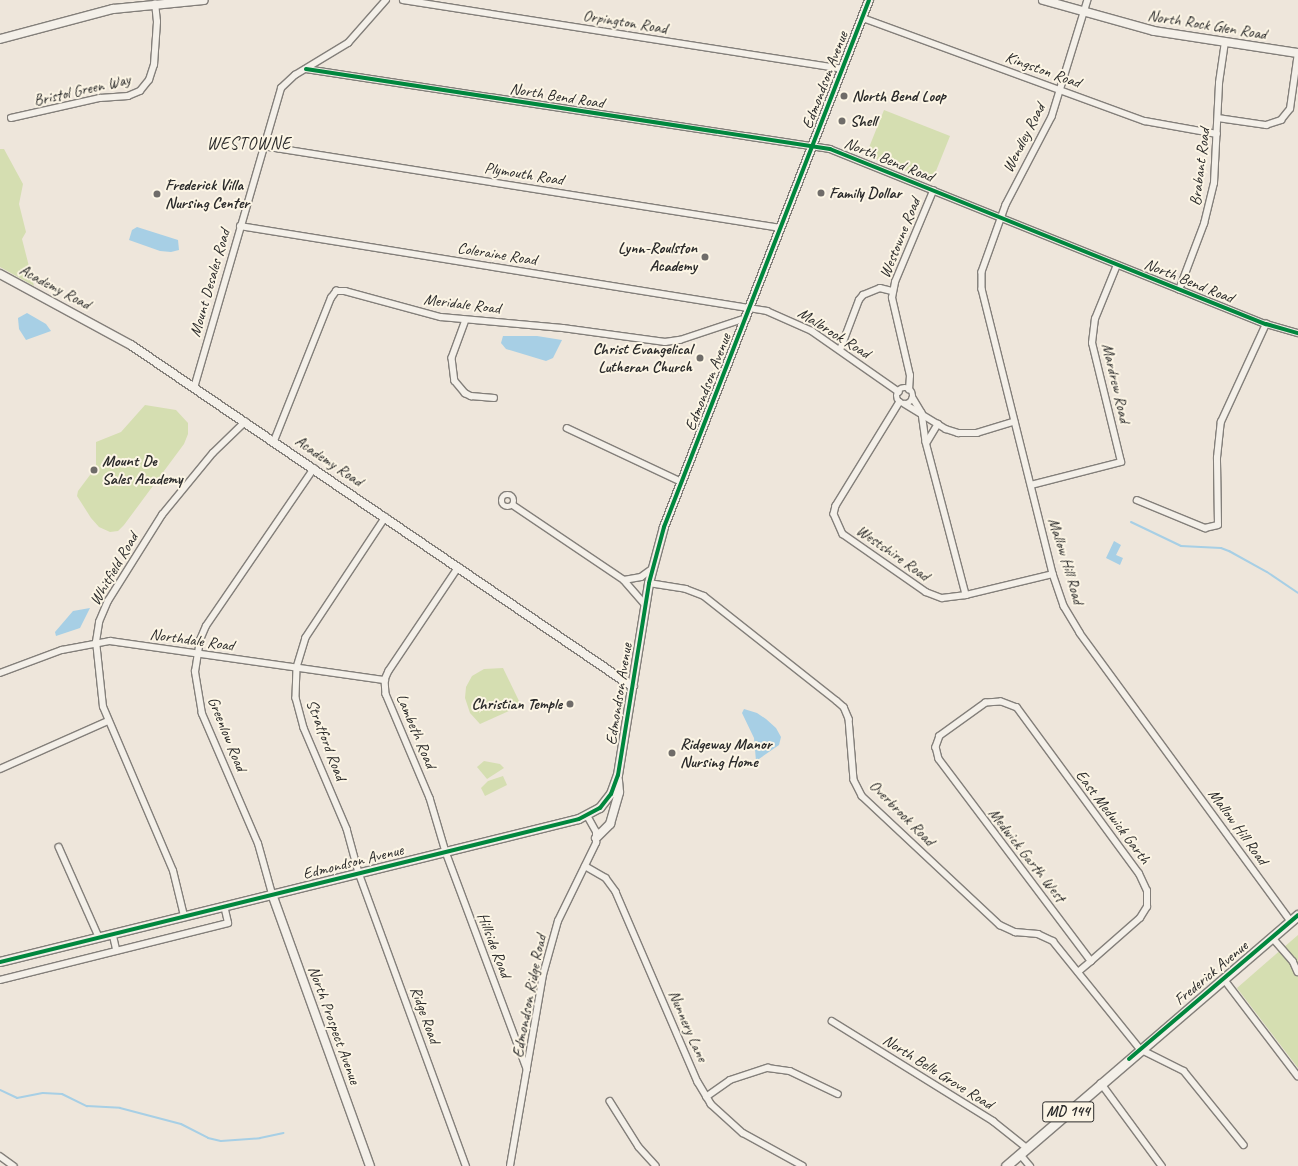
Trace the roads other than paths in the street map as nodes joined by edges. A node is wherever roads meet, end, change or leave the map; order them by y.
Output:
1 (204, 0) edge
2 (386, 0) edge
3 (403, 0) edge
4 (870, 0) edge
5 (1043, 0) edge
6 (1088, 0) edge
7 (155, 4) junction
8 (1084, 13) junction
9 (863, 18) junction
10 (0, 39) edge
11 (1225, 42) junction
12 (1298, 53) edge
13 (306, 69) junction
14 (842, 69) junction
15 (1060, 90) junction
16 (11, 118) dead end
17 (1218, 118) junction
18 (1218, 134) junction
19 (263, 146) junction
20 (812, 147) junction
21 (934, 191) junction
22 (1001, 218) junction
23 (240, 226) junction
24 (781, 228) junction
25 (1116, 264) junction
26 (0, 274) edge
27 (1179, 290) junction
28 (892, 291) junction
29 (750, 306) junction
30 (746, 318) junction
31 (466, 320) junction
32 (1266, 324) junction
33 (1298, 333) edge
34 (840, 350) junction
35 (194, 388) junction
36 (909, 390) junction
37 (899, 392) junction
38 (494, 398) dead end
39 (913, 398) junction
40 (903, 403) junction
41 (922, 413) junction
42 (245, 422) junction
43 (1014, 422) junction
44 (938, 424) junction
45 (567, 428) dead end
46 (274, 441) junction
47 (926, 442) junction
48 (314, 468) junction
49 (682, 482) junction
50 (1031, 485) junction
51 (1137, 500) dead end
52 (513, 505) dead end
53 (386, 517) junction
54 (459, 567) junction
55 (652, 570) junction
56 (1053, 574) junction
57 (624, 580) junction
58 (649, 583) junction
59 (966, 595) junction
60 (646, 605) junction
61 (96, 642) junction
62 (197, 654) junction
63 (297, 668) junction
64 (0, 673) edge
65 (385, 680) junction
66 (633, 687) junction
67 (1017, 708) joint
68 (108, 721) junction
69 (0, 769) edge
70 (618, 775) junction
71 (587, 816) junction
72 (596, 838) junction
73 (59, 846) dead end
74 (446, 852) junction
75 (585, 866) junction
76 (359, 873) junction
77 (272, 894) junction
78 (224, 906) junction
79 (1298, 914) edge
80 (184, 916) junction
81 (1291, 921) junction
82 (113, 934) junction
83 (99, 937) junction
84 (1272, 937) junction
85 (117, 951) junction
86 (1091, 961) junction
87 (0, 962) edge
88 (1296, 963) edge
89 (1078, 972) junction
90 (1298, 972) edge
91 (1224, 979) junction
92 (0, 980) edge
93 (832, 1021) dead end
94 (1140, 1049) junction
95 (527, 1069) junction
96 (1298, 1076) edge
97 (1101, 1083) junction
98 (838, 1094) dead end
99 (706, 1097) junction
100 (610, 1101) dead end
101 (1244, 1145) dead end
102 (1023, 1151) junction
103 (0, 1156) edge
104 (14, 1166) edge
105 (370, 1166) edge
106 (466, 1166) edge
107 (510, 1166) edge
108 (656, 1166) edge
109 (803, 1166) edge
110 (1006, 1166) edge
111 (1030, 1166) edge
112 (1162, 1166) edge

1 - 7 main road
2 - 13 street, Mount Desales Road
3 - 14 street, Orpington Road
4 - 9 main road, Edmondson Avenue
5 - 8 main road, North Rock Glen Road
6 - 8 street, Wendley Road
7 - 10 main road
7 - 16 street, Bristol Green Way
8 - 11 main road, North Rock Glen Road
8 - 15 street, Wendley Road
9 - 14 main road, Edmondson Avenue
9 - 15 street, Kingston Road
11 - 12 main road, North Rock Glen Road
11 - 17 street, Brabant Road
12 - 17 street
13 - 19 street, Mount Desales Road
13 - 20 street, North Bend Road
14 - 20 main road, Edmondson Avenue
15 - 18 street, Kingston Road
15 - 22 street, Wendley Road
17 - 18 street, Brabant Road
18 - 27 street, Brabant Road
19 - 23 street, Mount Desales Road
19 - 24 street, Plymouth Road
20 - 21 street, North Bend Road
20 - 24 main road, Edmondson Avenue
21 - 22 street, North Bend Road
21 - 28 street, Westowne Road
22 - 25 street, North Bend Road
22 - 43 street, Mallow Hill Road
23 - 29 street, Coleraine Road
23 - 35 street, Mount Desales Road
24 - 29 main road, Edmondson Avenue
25 - 27 street, North Bend Road
25 - 50 street, Mardrew Road
26 - 35 main road, Academy Road
27 - 32 street, North Bend Road
28 - 34 street
28 - 36 street, Westowne Road
29 - 30 main road, Edmondson Avenue
29 - 34 street, Malbrook Road
30 - 31 street, Meridale Road
30 - 49 main road, Edmondson Avenue
31 - 38 street
31 - 46 street, Meridale Road
32 - 33 street, North Bend Road
32 - 51 street
34 - 37 street, Malbrook Road
35 - 42 main road, Academy Road
36 - 37 street
36 - 39 street
37 - 40 street
39 - 40 street
39 - 41 street
40 - 41 street
40 - 59 street, Westshire Road
41 - 44 street
41 - 47 street
42 - 46 main road, Academy Road
42 - 61 street, Whitfield Road
43 - 44 street
43 - 50 street, Mallow Hill Road
44 - 47 street
45 - 49 street
46 - 48 main road, Academy Road
47 - 59 street
48 - 53 main road, Academy Road
48 - 62 street, Greenlow Road
49 - 55 main road, Edmondson Avenue
50 - 56 street, Mallow Hill Road
52 - 57 street
53 - 54 main road, Academy Road
53 - 63 street, Stratford Road
54 - 65 street, Lambeth Road
54 - 66 main road, Academy Road
55 - 57 street
55 - 58 main road, Edmondson Avenue
56 - 59 street, Westshire Road
56 - 81 street, Mallow Hill Road
57 - 60 street
58 - 60 main road, Edmondson Avenue
58 - 89 street, Overbrook Road
60 - 66 main road, Edmondson Avenue
61 - 62 street, Northdale Road
61 - 64 street, Northdale Road
61 - 68 street, Whitfield Road
62 - 63 street, Northdale Road
62 - 77 street, Greenlow Road
63 - 65 street, Northdale Road
63 - 76 street, Stratford Road
65 - 74 street, Lambeth Road
66 - 70 main road, Edmondson Avenue
67 - 86 street, East Medwick Garth
67 - 86 street, Medwick Garth West
68 - 69 street
68 - 80 street, Whitfield Road
70 - 71 main road, Edmondson Avenue
70 - 72 main road
71 - 72 street
71 - 74 main road, Edmondson Avenue
72 - 75 street, Edmondson Ridge Road
73 - 83 street
74 - 76 main road, Edmondson Avenue
74 - 95 street, Hillside Road
75 - 95 street, Edmondson Ridge Road
75 - 99 street, Nunnery Lane
76 - 77 main road, Edmondson Avenue
76 - 106 street, Ridge Road
77 - 78 main road, Edmondson Avenue
77 - 105 main road, North Prospect Avenue
78 - 80 main road, Edmondson Avenue
78 - 85 street
79 - 81 main road, Frederick Avenue / MD 144
80 - 82 main road, Edmondson Avenue
81 - 84 main road, Frederick Avenue / MD 144
82 - 83 main road, Edmondson Avenue
82 - 85 street
83 - 87 main road, Edmondson Avenue
84 - 88 street
84 - 91 main road, Frederick Avenue / MD 144
85 - 92 street
86 - 89 street
88 - 90 street
89 - 94 street, Overbrook Road
91 - 94 main road, Frederick Avenue / MD 144
91 - 96 street
93 - 102 street, North Belle Grove Road
94 - 97 main road, MD 144
94 - 101 street
95 - 107 street, Edmondson Ridge Road
97 - 102 main road, MD 144
97 - 112 street
98 - 99 street
99 - 109 street, Nunnery Lane
100 - 108 street
102 - 110 main road, MD 144
102 - 111 street, North Belle Grove Road
103 - 104 street

